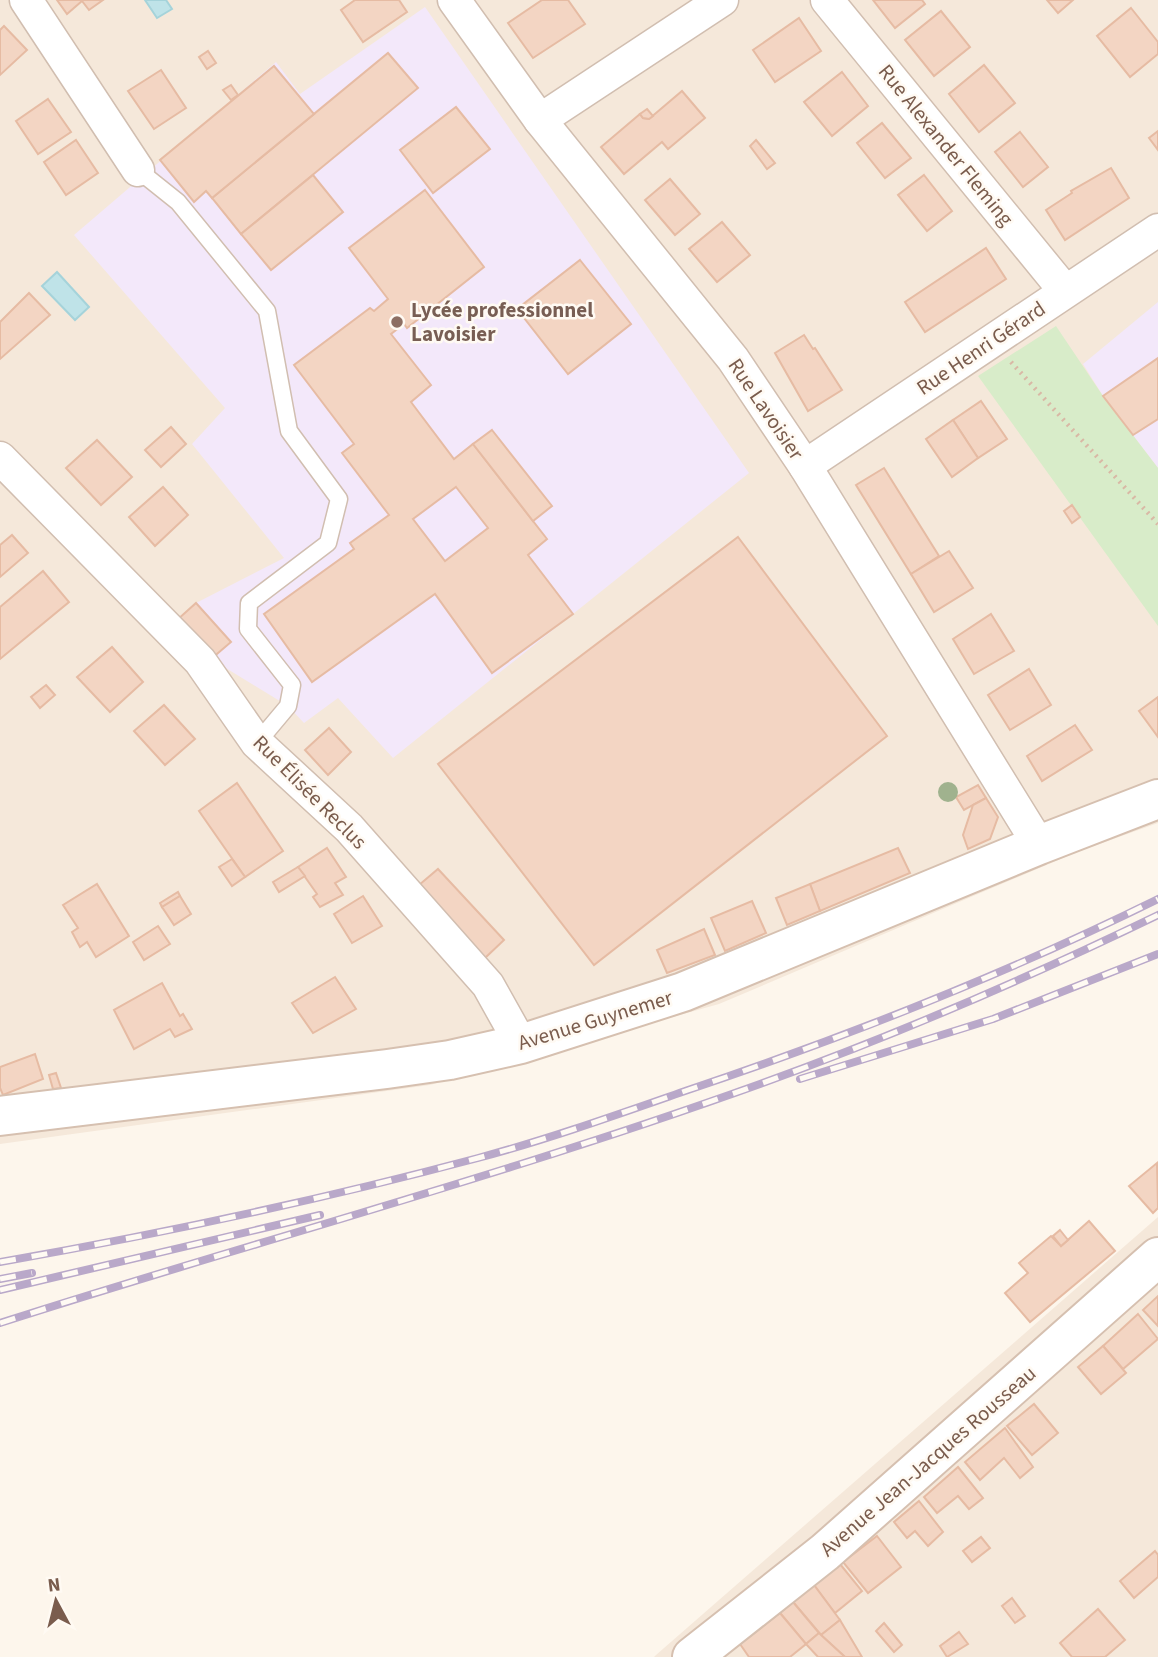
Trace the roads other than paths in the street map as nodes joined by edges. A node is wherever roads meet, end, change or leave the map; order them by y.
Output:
1 (26, 0) edge
2 (454, 0) edge
3 (722, 0) edge
4 (827, 0) edge
5 (540, 120) junction
6 (138, 170) joint
7 (1158, 230) edge
8 (1065, 291) junction
9 (0, 458) edge
10 (804, 466) junction
11 (257, 743) junction
12 (1158, 799) edge
13 (1039, 845) junction
14 (521, 1044) junction
15 (0, 1116) edge
16 (1158, 1257) edge
17 (706, 1653) edge

1 - 6 street
2 - 5 street, Rue Lavoisier
3 - 5 street
4 - 8 street, Rue Alexander Fleming
5 - 10 street, Rue Lavoisier
6 - 11 lane
7 - 8 street, Rue Henri Gérard
8 - 10 street, Rue Henri Gérard
9 - 11 street, Rue Élisée Reclus
10 - 13 street, Rue Lavoisier
11 - 14 street, Rue Élisée Reclus
12 - 13 main road, Avenue Guynemer
13 - 14 main road, Avenue Guynemer
14 - 15 main road, Avenue Guynemer
16 - 17 main road, Avenue Jean-Jacques Rousseau

